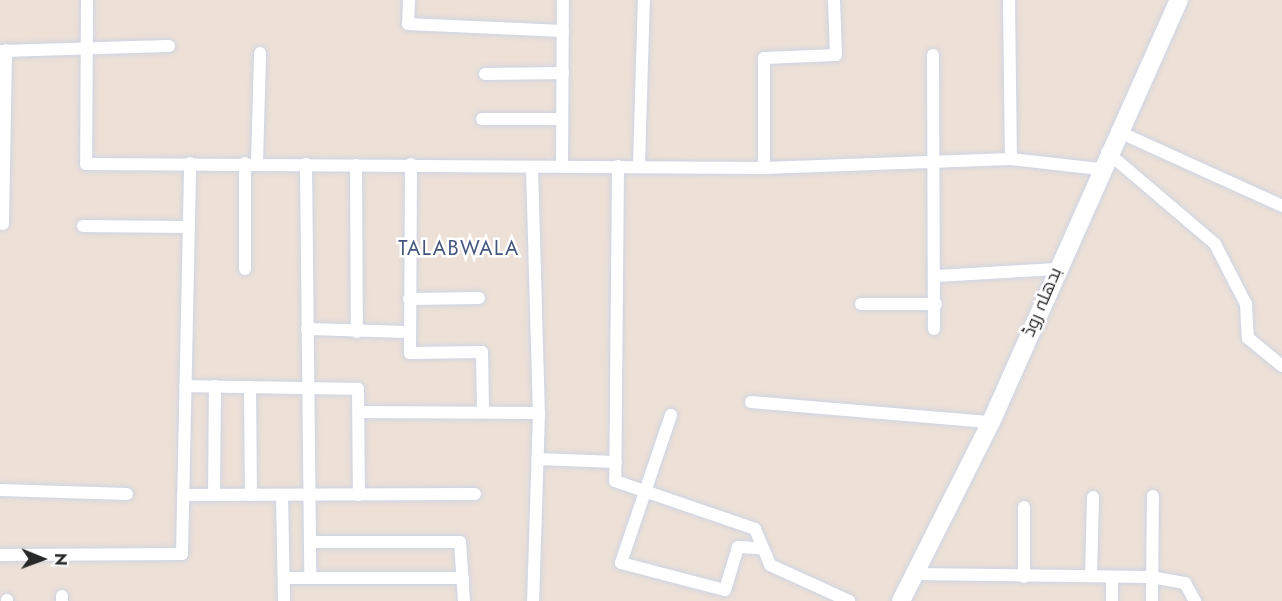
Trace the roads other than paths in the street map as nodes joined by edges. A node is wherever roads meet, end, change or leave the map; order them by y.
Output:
1 (87, 0) edge
2 (409, 0) edge
3 (563, 0) edge
4 (644, 0) edge
5 (834, 0) edge
6 (1009, 0) edge
7 (1179, 0) edge
8 (563, 31) junction
9 (168, 46) dead end
10 (87, 49) junction
11 (3, 51) edge
12 (260, 53) dead end
13 (933, 55) dead end
14 (563, 73) junction
15 (485, 74) dead end
16 (482, 119) dead end
17 (562, 119) junction
18 (1117, 131) junction
19 (1011, 159) junction
20 (1103, 160) junction
21 (938, 162) junction
22 (190, 163) junction
23 (251, 164) junction
24 (306, 164) junction
25 (411, 164) junction
26 (639, 164) junction
27 (357, 165) junction
28 (618, 166) junction
29 (532, 167) junction
30 (562, 167) junction
31 (764, 168) junction
32 (1282, 206) edge
33 (3, 224) dead end
34 (83, 226) dead end
35 (188, 227) junction
36 (245, 269) dead end
37 (1056, 269) junction
38 (937, 276) junction
39 (479, 298) dead end
40 (409, 299) junction
41 (861, 304) dead end
42 (936, 304) junction
43 (307, 329) junction
44 (934, 329) dead end
45 (357, 332) junction
46 (409, 332) junction
47 (1282, 366) edge
48 (185, 386) junction
49 (215, 386) junction
50 (250, 387) junction
51 (308, 387) junction
52 (751, 402) dead end
53 (359, 411) junction
54 (483, 412) junction
55 (539, 413) junction
56 (671, 415) dead end
57 (991, 422) junction
58 (537, 459) junction
59 (616, 462) junction
60 (0, 490) edge
61 (127, 494) dead end
62 (475, 494) dead end
63 (644, 494) junction
64 (183, 495) junction
65 (214, 495) junction
66 (251, 495) junction
67 (282, 495) junction
68 (309, 495) junction
69 (359, 495) junction
70 (1153, 496) dead end
71 (1093, 497) dead end
72 (1024, 507) dead end
73 (310, 542) junction
74 (760, 548) junction
75 (0, 555) edge
76 (915, 574) junction
77 (1091, 576) junction
78 (1024, 577) junction
79 (1151, 577) junction
80 (284, 578) junction
81 (310, 578) junction
82 (463, 578) junction
83 (1112, 580) junction
84 (284, 601) edge
85 (464, 601) edge
86 (533, 601) edge
87 (849, 601) edge
88 (901, 601) edge
89 (1112, 601) edge
90 (1152, 601) edge
91 (1195, 601) edge

1 - 10 street
2 - 8 street
3 - 8 street
4 - 26 street
5 - 31 street
6 - 19 street
7 - 18 main road, بدھلہ روڈ
8 - 14 street
9 - 10 street
10 - 11 street
10 - 22 street
11 - 33 street
12 - 23 street
13 - 21 street
14 - 15 street
14 - 17 street
16 - 17 street
17 - 30 street
18 - 20 main road, بدھلہ روڈ
18 - 32 street
19 - 20 street
19 - 21 street
20 - 37 main road, بدھلہ روڈ
20 - 47 street
21 - 31 street
21 - 38 street
22 - 23 street
22 - 35 street
23 - 24 street
23 - 36 street
24 - 27 street
24 - 43 street
25 - 27 street
25 - 29 street
25 - 40 street
26 - 28 street
26 - 31 street
27 - 45 street
28 - 30 street
28 - 59 street
29 - 30 street
29 - 55 street
34 - 35 street
35 - 48 street
37 - 38 street
37 - 57 main road, بدھلہ روڈ
38 - 42 street
39 - 40 street
40 - 46 street
41 - 42 street
42 - 44 street
43 - 45 street
43 - 51 street
45 - 46 street
46 - 54 street
48 - 49 street
48 - 64 street
49 - 50 street
49 - 65 street
50 - 51 street
50 - 66 street
51 - 53 street
51 - 68 street
52 - 57 street
53 - 54 street
53 - 69 street
54 - 55 street
55 - 58 street
56 - 63 street
57 - 76 main road, بدھلہ روڈ
58 - 59 street
58 - 86 street
59 - 63 street
60 - 61 street
62 - 69 street
63 - 74 street
63 - 74 street
64 - 65 street
64 - 75 street
65 - 66 street
66 - 67 street
67 - 68 street
67 - 80 street
68 - 69 street
68 - 73 street
70 - 79 street
71 - 77 street
72 - 78 street
73 - 81 street
73 - 82 street
74 - 87 street
76 - 78 street
76 - 88 main road, بدھلہ روڈ
77 - 78 street
77 - 83 street
79 - 83 street
79 - 90 street
79 - 91 street
80 - 81 street
80 - 84 street
81 - 82 street
82 - 85 street
83 - 89 street

